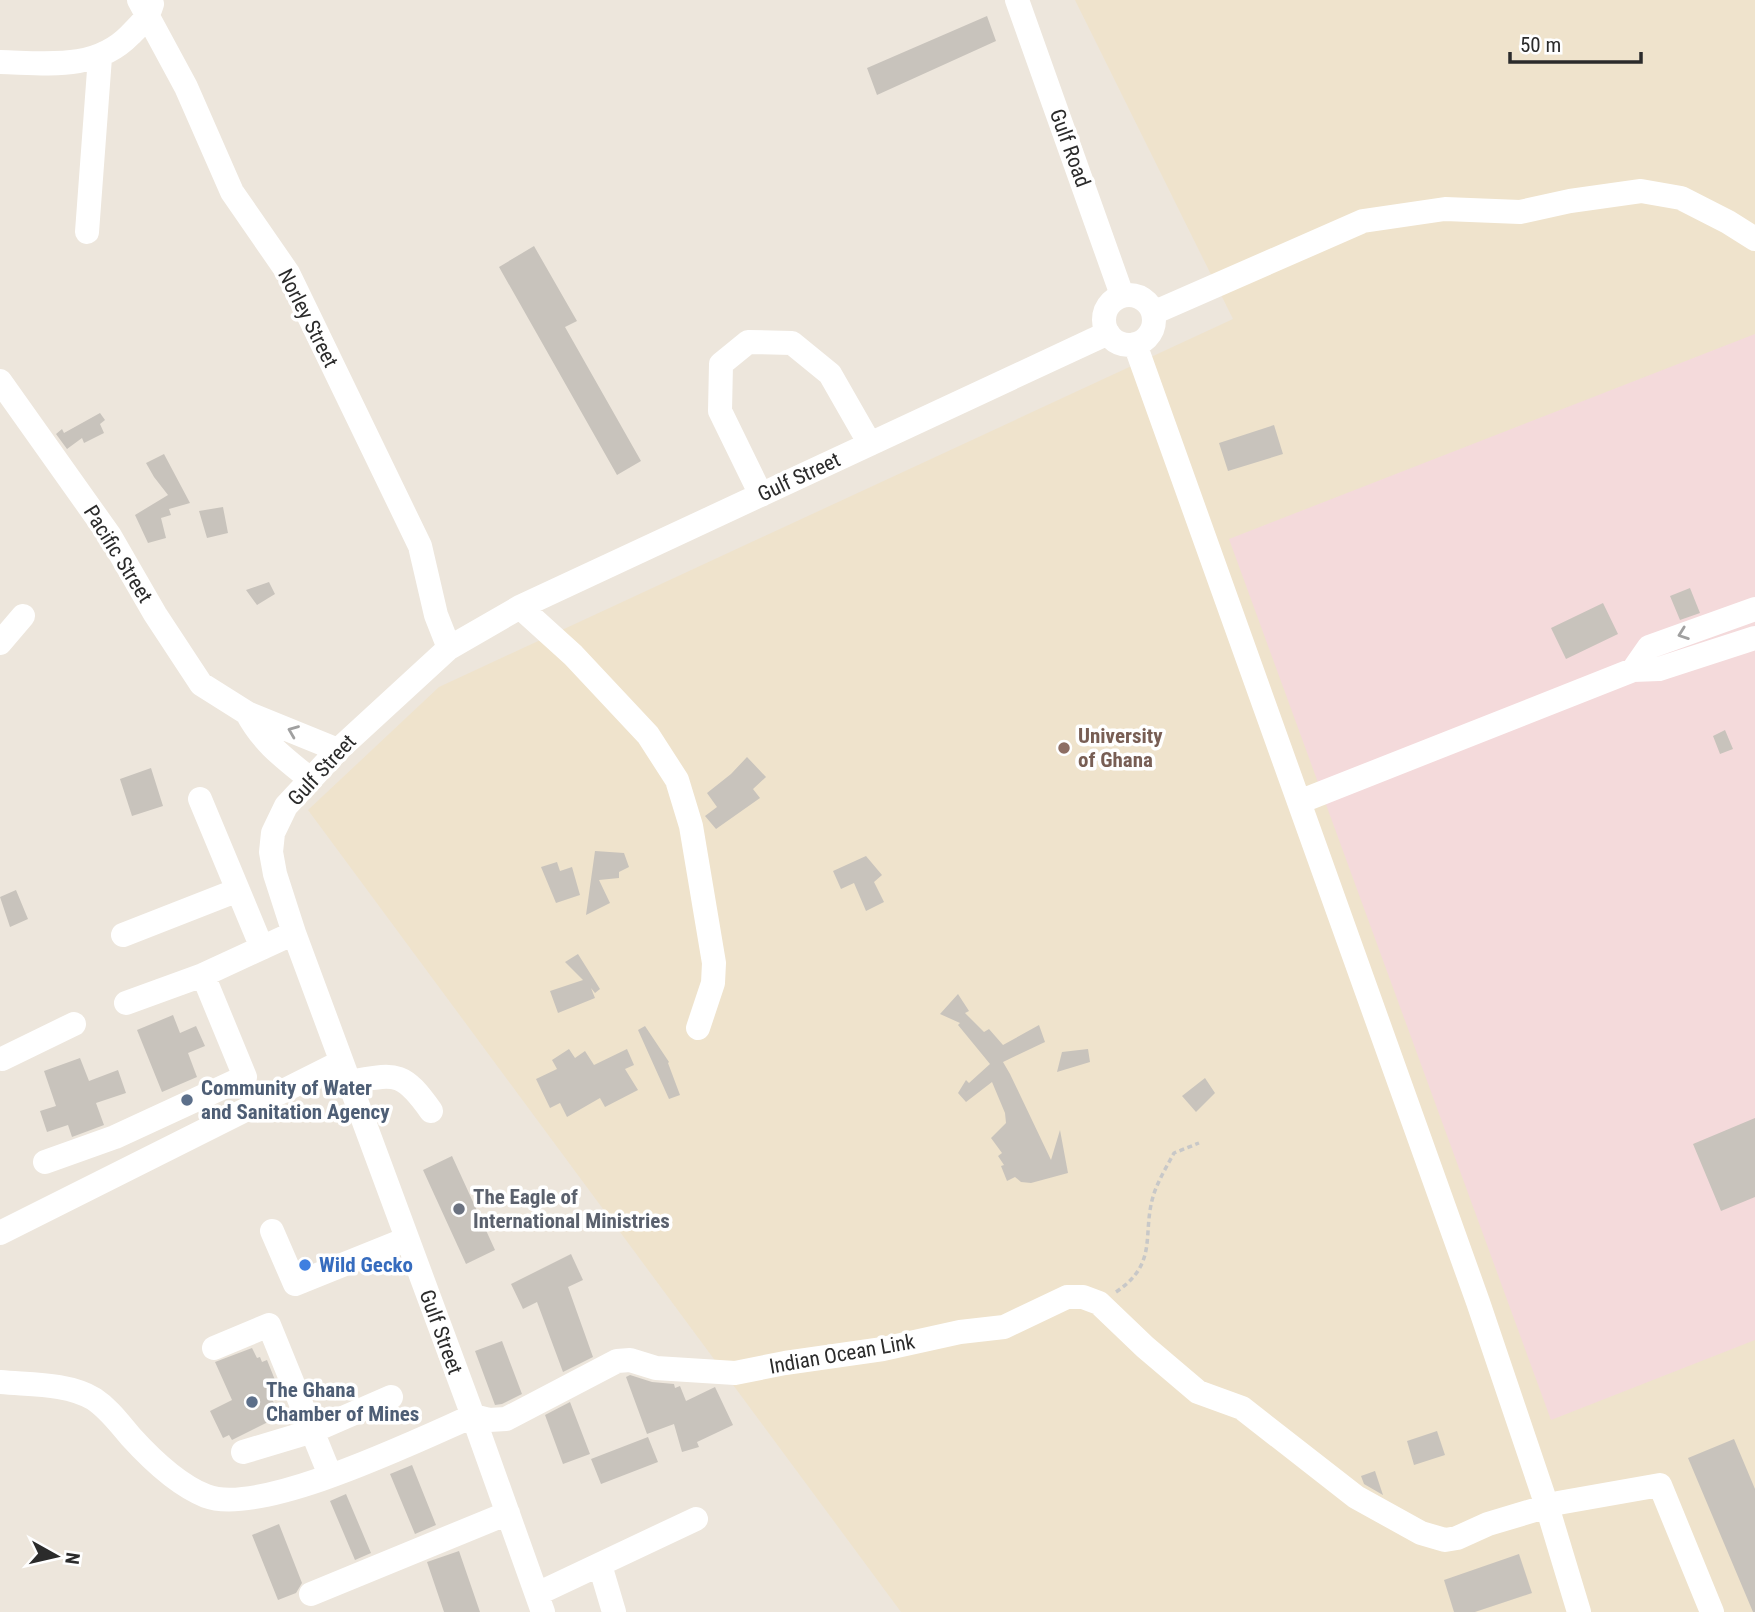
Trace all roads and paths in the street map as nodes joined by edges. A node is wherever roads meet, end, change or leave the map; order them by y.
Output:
1 (1017, 0) edge
2 (147, 6) edge
3 (100, 57) junction
4 (0, 62) edge
5 (87, 232) dead end
6 (1755, 239) edge
7 (1122, 295) junction
8 (1153, 313) junction
9 (1108, 333) junction
10 (1135, 344) junction
11 (0, 381) edge
12 (870, 444) junction
13 (761, 495) junction
14 (520, 607) junction
15 (1750, 610) edge
16 (23, 616) dead end
17 (1754, 641) edge
18 (0, 643) edge
19 (449, 648) junction
20 (1633, 670) junction
21 (247, 713) junction
22 (338, 750) junction
23 (310, 779) junction
24 (200, 799) dead end
25 (1299, 802) junction
26 (238, 890) junction
27 (294, 933) junction
28 (123, 935) dead end
29 (262, 948) junction
30 (203, 975) junction
31 (126, 1003) dead end
32 (74, 1024) dead end
33 (698, 1028) dead end
34 (2, 1059) dead end
35 (345, 1072) junction
36 (431, 1111) dead end
37 (1199, 1143) dead end
38 (45, 1162) dead end
39 (272, 1231) dead end
40 (0, 1233) edge
41 (407, 1238) junction
42 (1100, 1303) junction
43 (214, 1348) dead end
44 (0, 1382) edge
45 (391, 1397) dead end
46 (473, 1416) junction
47 (313, 1432) junction
48 (243, 1452) dead end
49 (330, 1475) junction
50 (1547, 1506) junction
51 (508, 1513) junction
52 (696, 1519) dead end
53 (600, 1565) junction
54 (310, 1594) dead end
55 (540, 1603) edge
56 (614, 1612) edge
57 (1579, 1612) edge
58 (1712, 1612) edge

1 - 7 street, Gulf Road
2 - 3 street
2 - 19 street, Norley Street
3 - 4 street
3 - 5 street
6 - 8 street
7 - 8 street
7 - 9 street
8 - 10 street
9 - 10 street
9 - 12 street, Gulf Street
10 - 25 street
11 - 21 street, Pacific Street
12 - 13 street, Gulf Street
12 - 13 street
13 - 14 street, Gulf Street
14 - 19 street, Gulf Street
14 - 33 street
15 - 17 street
15 -> 20 street
16 - 18 street
17 - 20 street
19 - 22 street, Gulf Street
20 - 25 street
22 -> 21 street, Pacific Street
21 - 23 street, Pacific Street
22 - 23 street, Gulf Street
23 - 27 street, Gulf Street
24 - 26 street
25 - 50 street
26 - 28 street
26 - 29 street
27 - 29 street
27 - 35 street, Gulf Street
29 - 30 street
30 - 31 street
30 - 38 street
32 - 34 street
35 - 36 street
35 - 40 street
35 - 41 street, Gulf Street
37 - 42 path
39 - 41 street
41 - 46 street, Gulf Street
42 - 46 street, Indian Ocean Link
42 - 50 street
43 - 47 street
44 - 49 street, Indian Ocean Link
45 - 47 street
46 - 49 street, Indian Ocean Link
46 - 51 street, Gulf Street
47 - 48 street
47 - 49 street
50 - 57 street
50 - 58 street
51 - 54 street
51 - 55 street, Gulf Street
52 - 53 street
53 - 55 street
53 - 56 street

